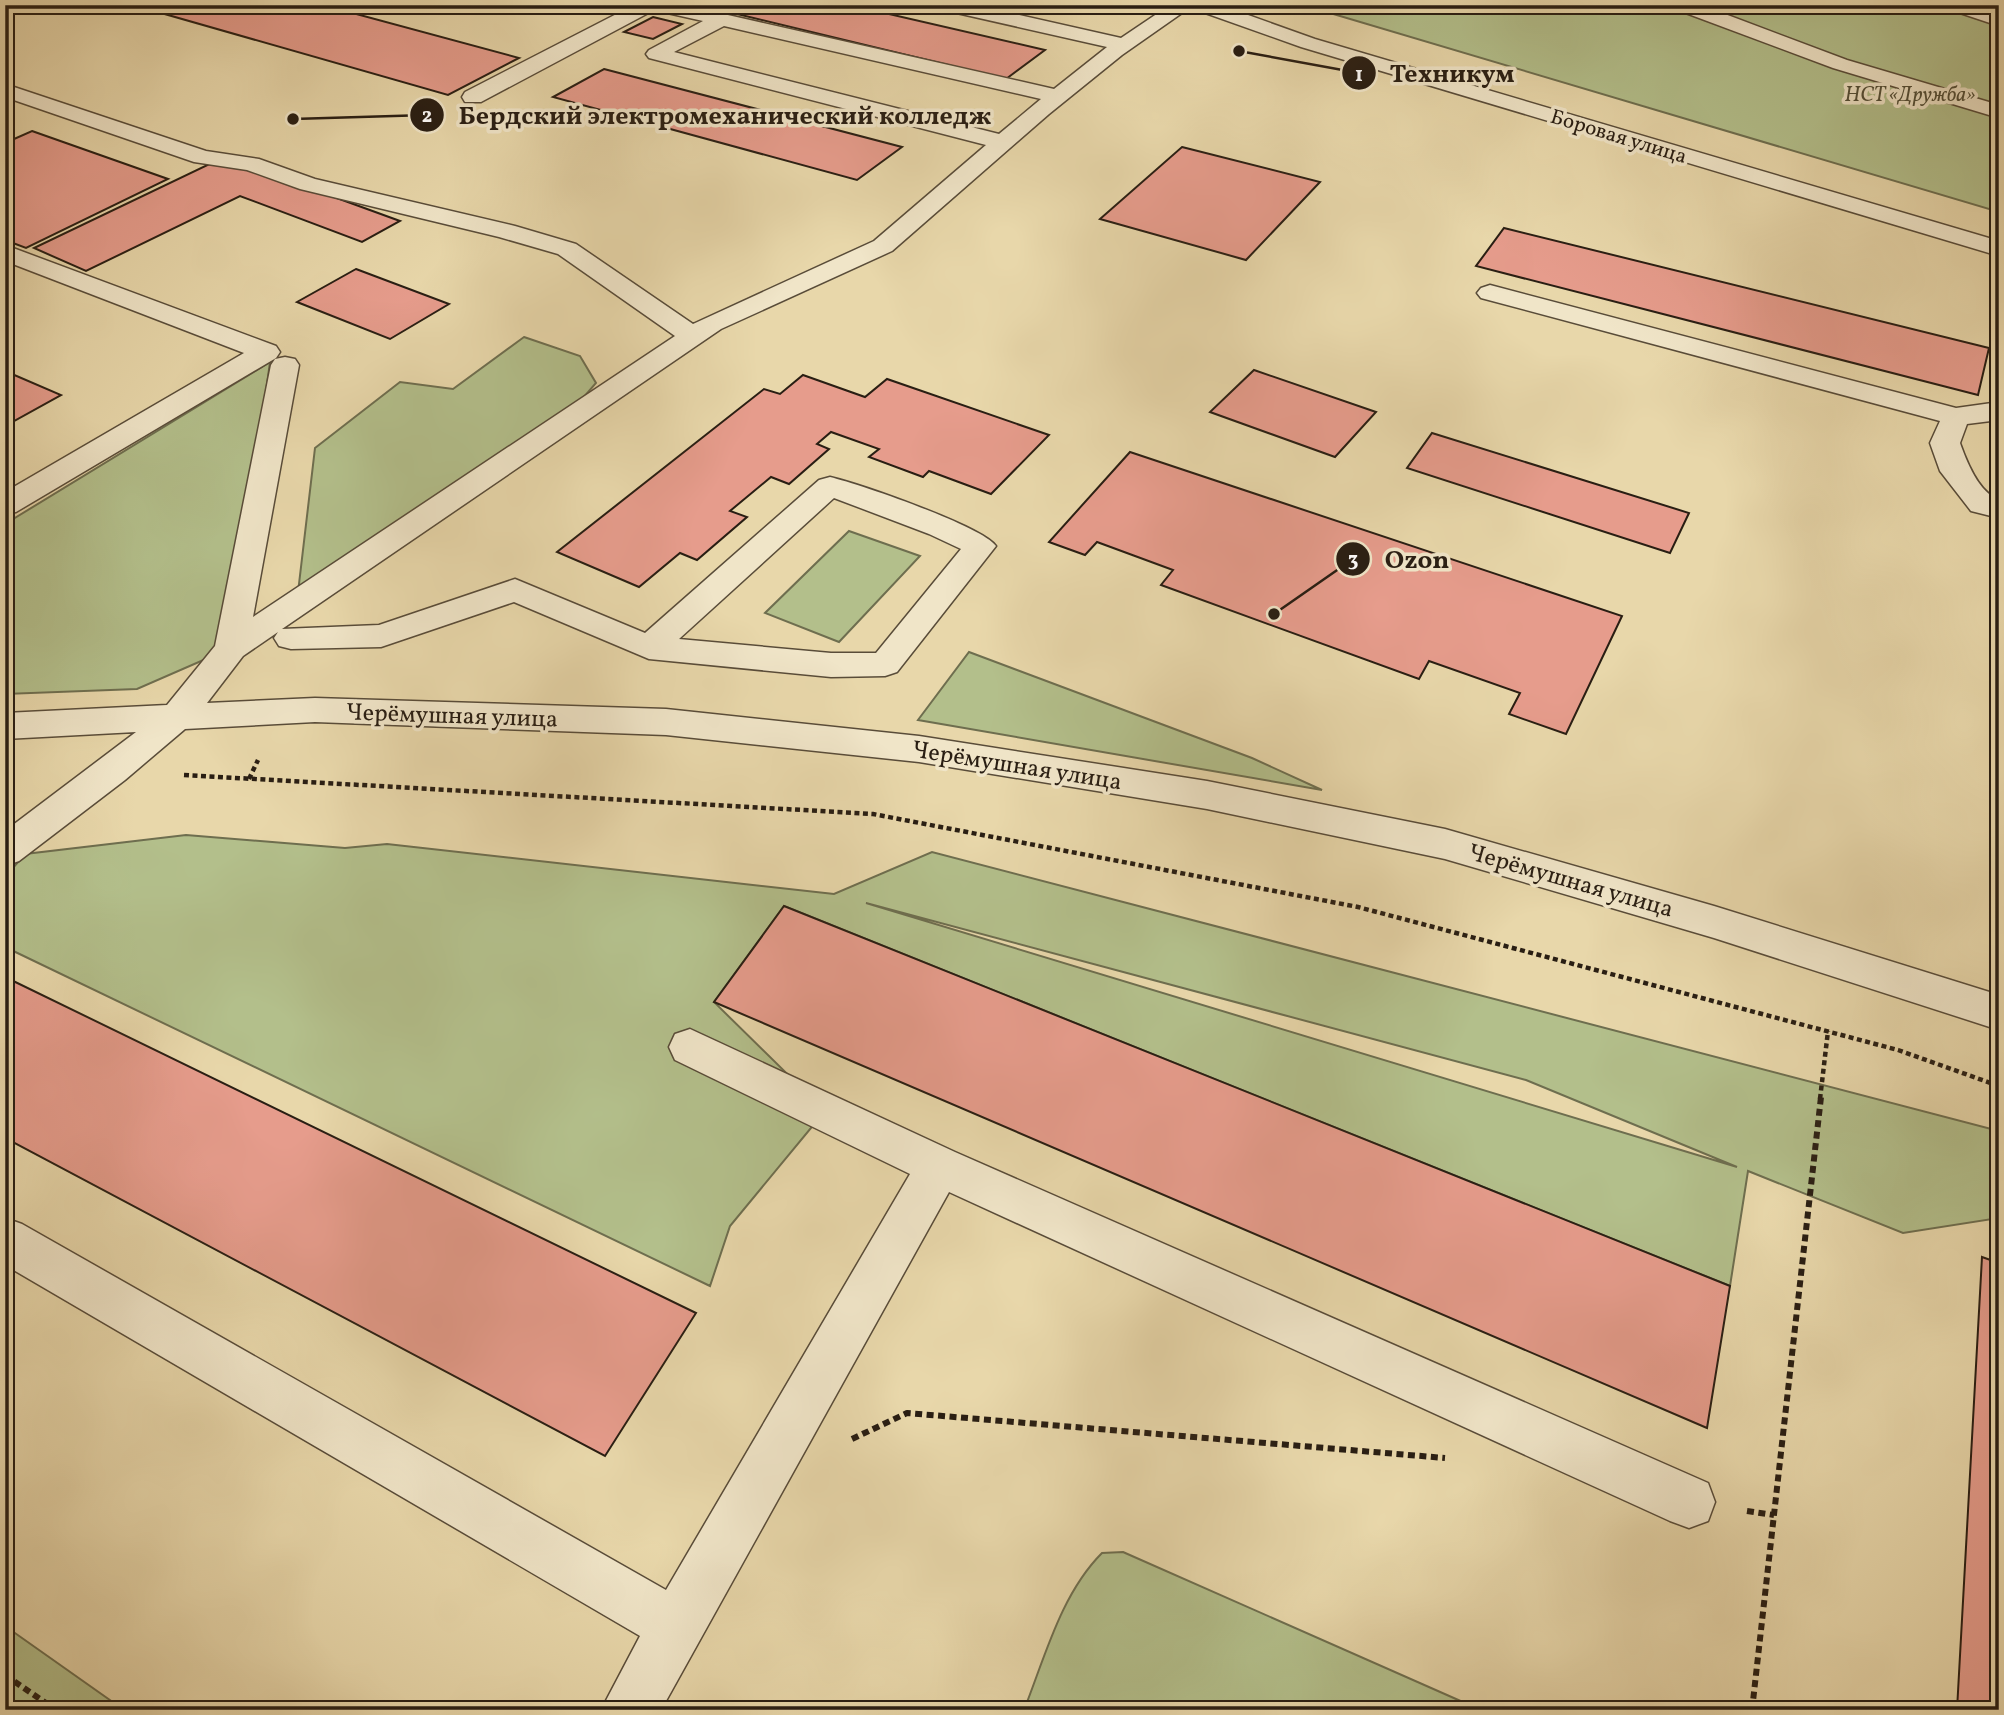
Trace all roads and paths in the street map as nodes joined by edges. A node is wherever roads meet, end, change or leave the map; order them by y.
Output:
1 (649, 5) edge
2 (657, 5) edge
3 (948, 5) edge
4 (1183, 5) edge
5 (1201, 5) edge
6 (1682, 5) edge
7 (1955, 5) edge
8 (1999, 20) edge
9 (719, 21) junction
10 (1126, 45) junction
11 (5, 90) edge
12 (1058, 96) junction
13 (473, 97) dead end
14 (1999, 112) edge
15 (1003, 142) junction
16 (1999, 249) edge
17 (5, 252) edge
18 (1490, 293) dead end
19 (693, 335) junction
20 (285, 365) dead end
21 (1999, 411) edge
22 (1956, 417) junction
23 (5, 505) edge
24 (1999, 509) edge
25 (292, 638) dead end
26 (232, 648) junction
27 (649, 648) junction
28 (178, 716) junction
29 (5, 726) edge
30 (112, 771) junction
31 (5, 851) edge
32 (1999, 1013) edge
33 (1828, 1031) junction
34 (690, 1047) dead end
35 (1999, 1086) edge
36 (939, 1166) junction
37 (5, 1240) edge
38 (845, 1442) dead end
39 (1458, 1459) dead end
40 (1689, 1502) dead end
41 (676, 1626) junction
42 (5, 1675) edge
43 (56, 1710) edge
44 (630, 1710) edge
45 (1752, 1710) edge

1 - 13 street
2 - 9 street
3 - 10 street
4 - 10 street
5 - 16 street, Боровая улица
6 - 14 street
7 - 8 street
9 - 12 street
9 - 15 street
10 - 12 street
11 - 19 street
12 - 15 street
15 - 19 street
17 - 23 street
18 - 22 street
19 - 26 street
20 - 26 street
21 - 22 street
22 - 24 street
25 - 27 street
26 - 28 street
27 - 27 street
28 - 29 street, Черёмушная улица
28 - 30 street
28 - 32 street, Черёмушная улица
30 - 31 street
30 - 33 path
33 - 35 path
33 - 45 path
34 - 36 street
36 - 40 street
36 - 41 street
37 - 41 street
38 - 39 path
41 - 44 street
42 - 43 path

